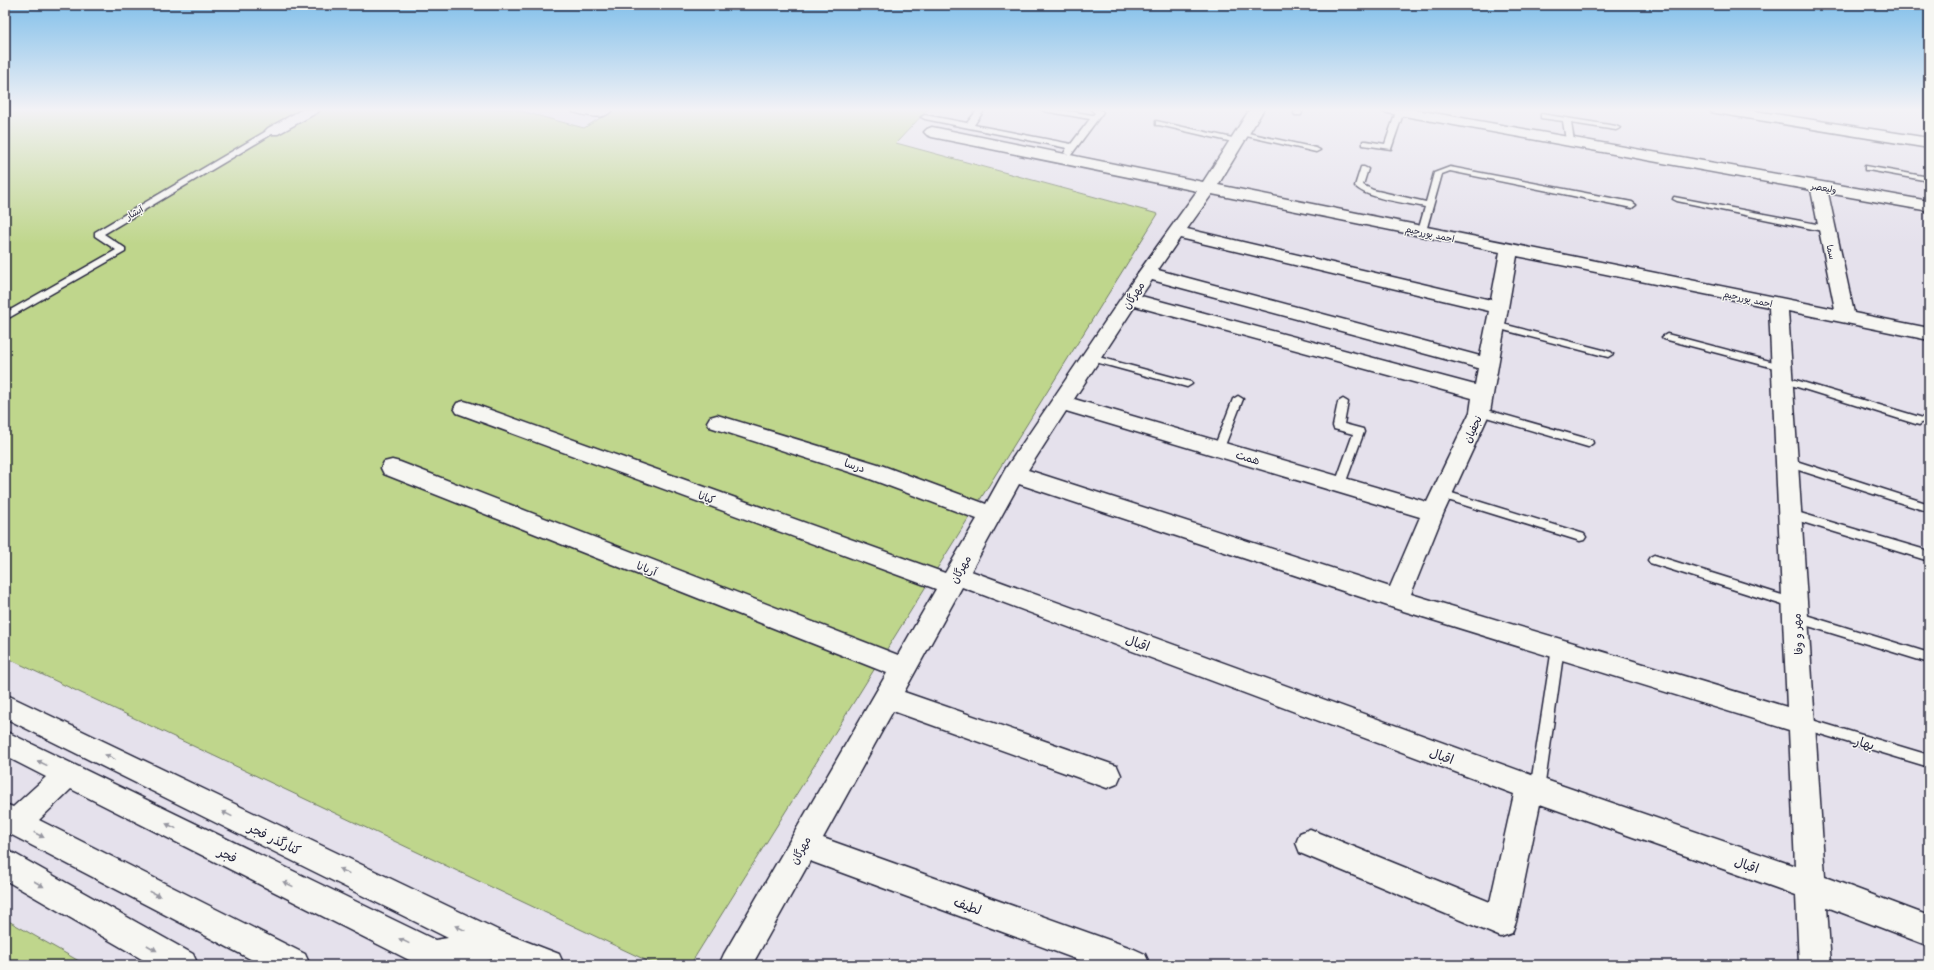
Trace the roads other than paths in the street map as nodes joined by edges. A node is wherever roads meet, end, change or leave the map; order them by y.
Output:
1 (233, 154) edge
2 (1073, 154) edge
3 (1229, 154) edge
4 (1643, 154) edge
5 (1868, 168) dead end
6 (1364, 169) dead end
7 (1929, 179) edge
8 (1818, 186) junction
9 (1208, 187) junction
10 (1677, 199) dead end
11 (1429, 205) junction
12 (1632, 205) dead end
13 (1929, 206) edge
14 (1828, 229) junction
15 (1422, 231) junction
16 (1176, 232) junction
17 (1509, 249) junction
18 (1147, 273) junction
19 (1130, 299) junction
20 (1778, 304) junction
21 (1497, 316) junction
22 (5, 317) edge
23 (1846, 318) junction
24 (1929, 334) edge
25 (1667, 337) dead end
26 (1608, 354) dead end
27 (1091, 358) junction
28 (1488, 364) junction
29 (1782, 373) junction
30 (1187, 384) dead end
31 (1238, 399) dead end
32 (1343, 402) dead end
33 (1062, 403) junction
34 (1481, 403) junction
35 (464, 408) dead end
36 (1919, 420) dead end
37 (717, 422) dead end
38 (1588, 443) dead end
39 (1219, 448) junction
40 (1787, 462) junction
41 (392, 468) dead end
42 (1014, 474) junction
43 (1340, 484) junction
44 (1438, 503) junction
45 (1929, 508) edge
46 (1790, 514) junction
47 (991, 515) junction
48 (1580, 537) dead end
49 (1929, 556) edge
50 (1654, 560) dead end
51 (954, 580) junction
52 (1397, 599) junction
53 (1795, 610) junction
54 (1558, 648) junction
55 (1929, 658) edge
56 (903, 668) junction
57 (887, 697) junction
58 (5, 705) edge
59 (1802, 723) junction
60 (5, 743) edge
61 (1929, 761) edge
62 (67, 775) junction
63 (1107, 775) dead end
64 (1533, 789) junction
65 (10, 820) edge
66 (1310, 844) dead end
67 (802, 845) junction
68 (5, 864) edge
69 (1811, 886) junction
70 (1929, 931) edge
71 (494, 944) junction
72 (443, 960) edge
73 (182, 965) edge
74 (294, 965) edge
75 (548, 965) edge
76 (735, 965) edge
77 (1134, 965) edge
78 (1815, 965) edge

1 - 22 lane, آبشار
2 - 9 street, احمد پوررحیم
3 - 9 street, مهرگان
4 - 8 street, ولیعصر
5 - 7 lane
6 - 11 lane
8 - 13 street, ولیعصر
8 - 14 street, سما
9 - 15 street, احمد پوررحیم
9 - 16 street, مهرگان
10 - 14 lane
11 - 12 lane
11 - 15 lane
14 - 23 street, سما
15 - 17 street, احمد پوررحیم
16 - 18 street, مهرگان
16 - 21 street
17 - 20 street, احمد پوررحیم
17 - 21 street, نجفیان
18 - 19 street, مهرگان
18 - 28 street
19 - 27 street, مهرگان
19 - 34 street
20 - 23 street, احمد پوررحیم
20 - 29 street, مهر و وفا
21 - 26 lane
21 - 28 street, نجفیان
23 - 24 street, احمد پوررحیم
25 - 29 lane
27 - 30 lane
27 - 33 street, مهرگان
28 - 34 street, نجفیان
29 - 36 lane
29 - 40 street, مهر و وفا
31 - 39 lane
32 - 43 lane
33 - 39 street, همت
33 - 42 street, مهرگان
34 - 38 lane
34 - 44 street, نجفیان
35 - 51 street, کیانا
37 - 47 street, درسا
39 - 43 street, همت
40 - 45 lane
40 - 46 street, مهر و وفا
41 - 56 street, آریانا
42 - 47 street, مهرگان
42 - 52 street
43 - 44 street, همت
44 - 48 lane
44 - 52 street, نجفیان
46 - 49 lane
46 - 53 street, مهر و وفا
47 - 51 street, مهرگان
50 - 53 lane
51 - 56 street, مهرگان
51 - 64 street, اقبال
52 - 54 street
53 - 55 lane
53 - 59 street, مهر و وفا
54 - 59 street
54 - 64 lane
56 - 57 street, مهرگان
57 - 63 street
57 - 67 street, مهرگان
71 -> 58 street, کنارگذر فجر
59 - 61 lane, بهار
59 - 69 street, مهر و وفا
62 -> 60 street, فجر
62 - 65 street
72 -> 62 street, فجر
64 - 66 street
64 - 69 street, اقبال
65 -> 74 street
67 - 76 street, مهرگان
67 - 77 street, لطیف
68 -> 73 street
69 - 70 street, اقبال
69 - 78 street, مهر و وفا
71 - 72 street
71 - 75 street, کنارگذر فجر

